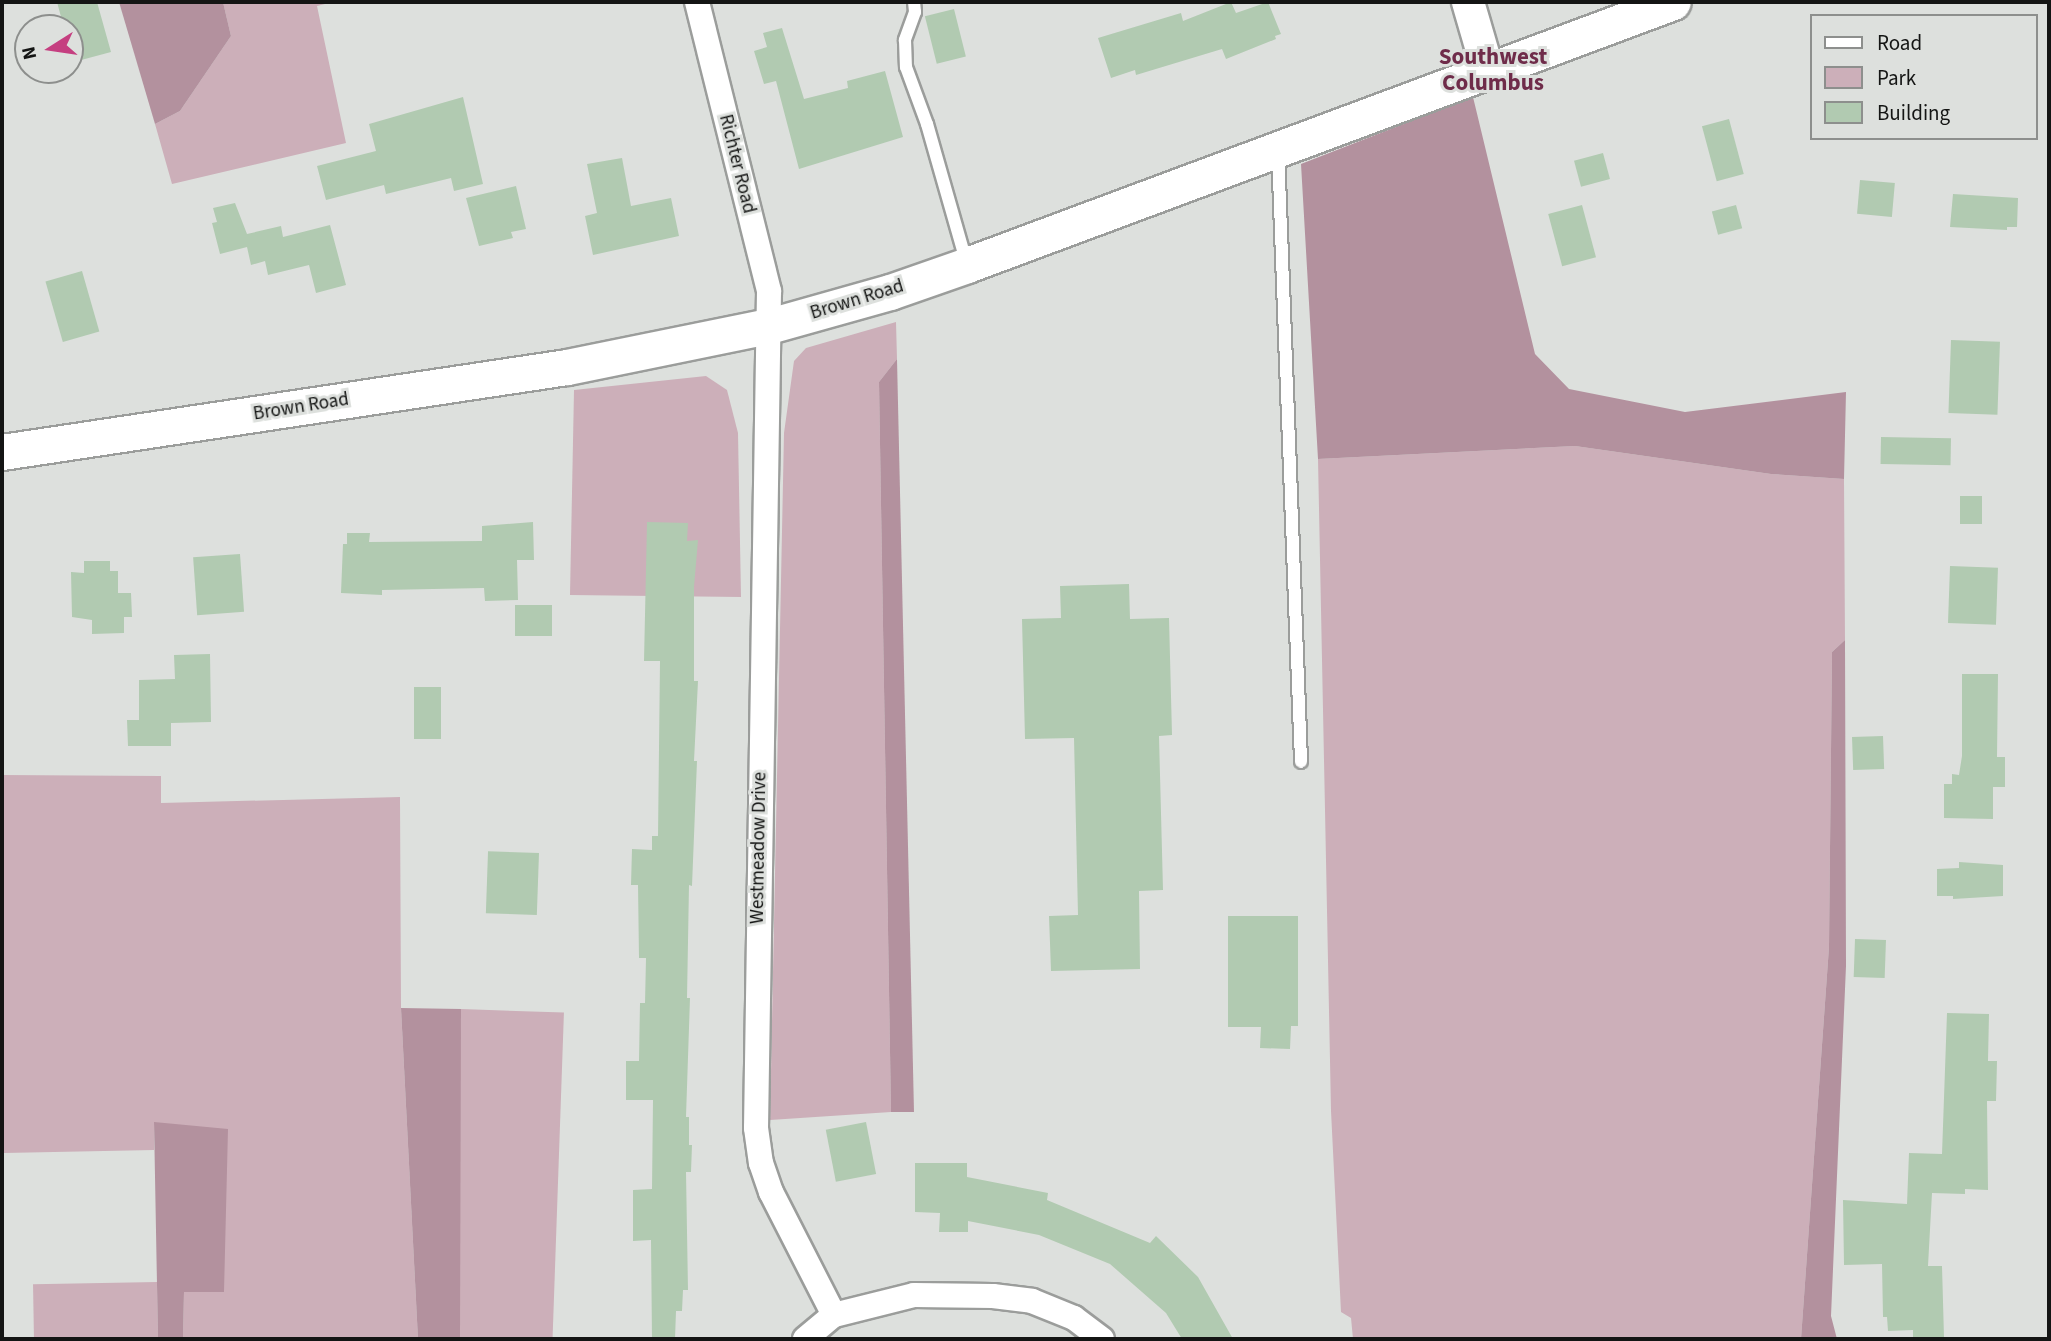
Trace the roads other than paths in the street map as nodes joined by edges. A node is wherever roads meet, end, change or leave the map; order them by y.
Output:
1 (697, 2) edge
2 (914, 2) edge
3 (1468, 2) edge
4 (1673, 2) edge
5 (1488, 71) junction
6 (1278, 148) junction
7 (967, 265) junction
8 (769, 326) junction
9 (2, 452) edge
10 (1301, 762) dead end
11 (834, 1315) junction
12 (805, 1339) edge
13 (1102, 1339) edge

1 - 8 street, Richter Road
2 - 7 lane
3 - 5 street
4 - 5 main road, Brown Road
5 - 6 main road, Brown Road
6 - 7 main road, Brown Road
6 - 10 lane
7 - 8 main road, Brown Road
8 - 9 main road, Brown Road
8 - 11 street, Westmeadow Drive
11 - 12 street
11 - 13 street

